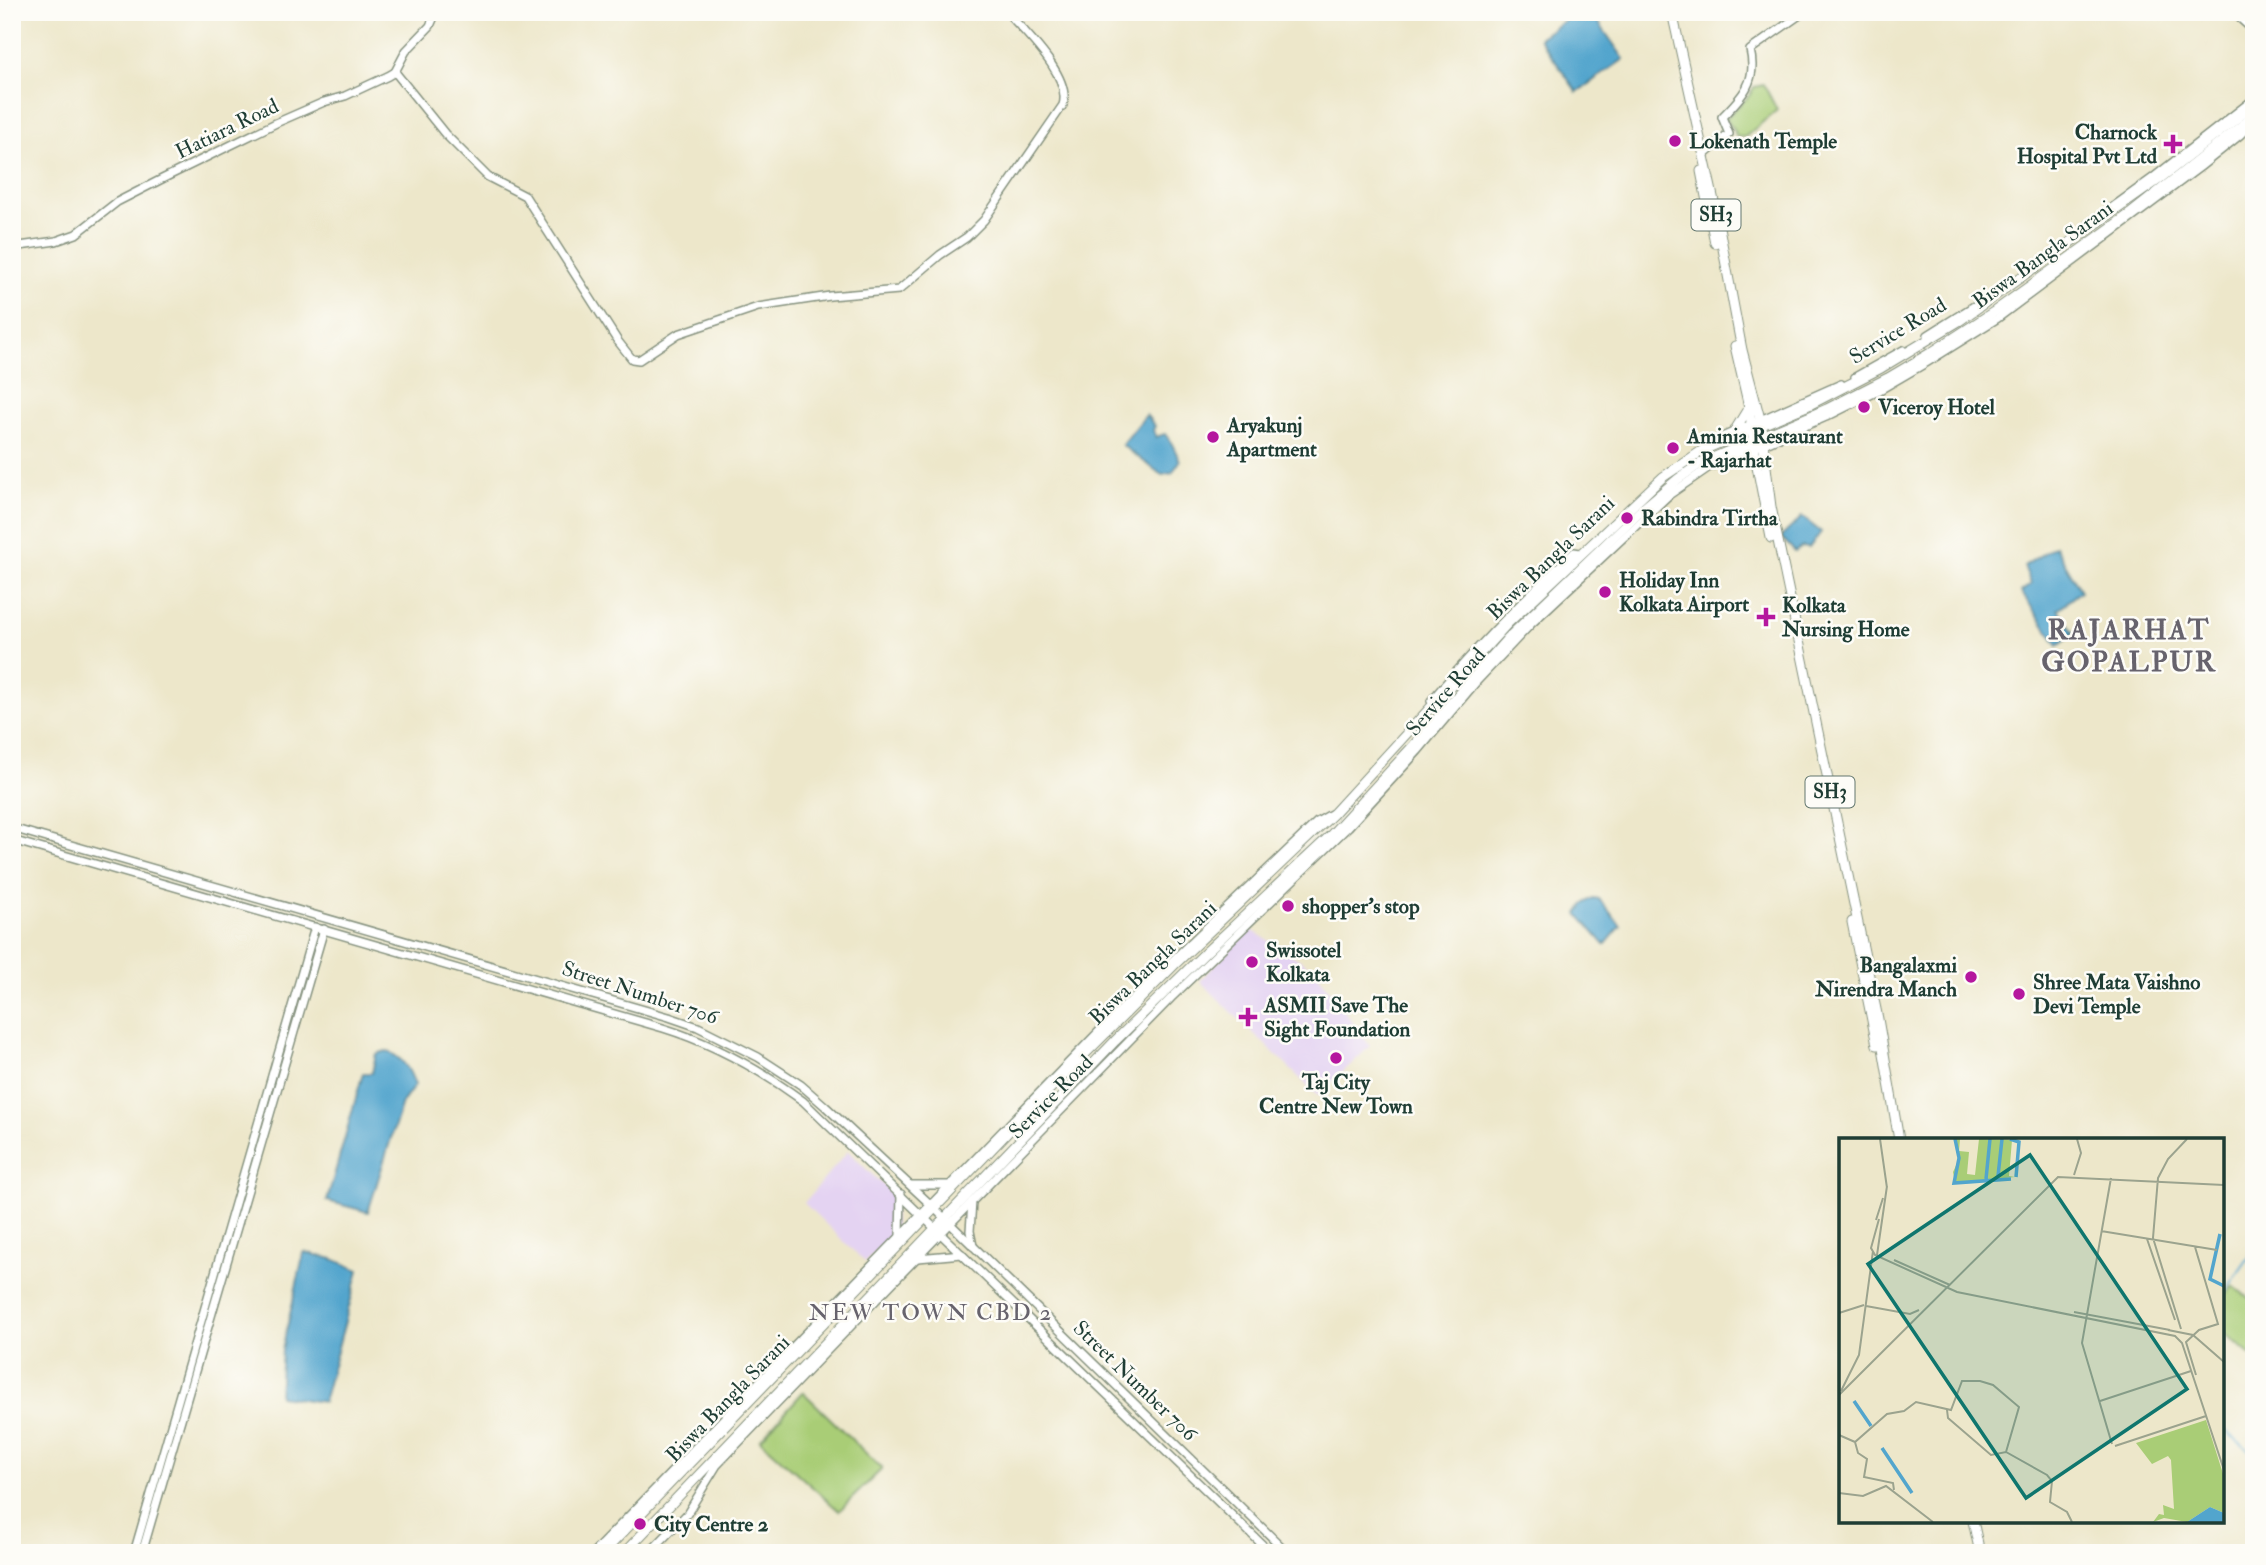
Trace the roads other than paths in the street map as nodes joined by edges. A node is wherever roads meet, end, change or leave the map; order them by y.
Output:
1 (436, 12) edge
2 (1007, 12) edge
3 (1667, 12) edge
4 (1672, 12) edge
5 (1804, 12) edge
6 (2232, 12) edge
7 (2244, 12) edge
8 (2254, 21) edge
9 (2254, 31) edge
10 (395, 72) junction
11 (2254, 99) edge
12 (2254, 105) edge
13 (2254, 118) edge
14 (1703, 155) junction
15 (2138, 191) junction
16 (12, 247) edge
17 (1749, 407) junction
18 (1735, 430) junction
19 (1757, 433) junction
20 (1717, 444) junction
21 (1408, 735) junction
22 (1416, 748) junction
23 (1333, 814) junction
24 (12, 828) edge
25 (12, 840) edge
26 (320, 928) junction
27 (1897, 1138) edge
28 (910, 1185) junction
29 (949, 1185) junction
30 (901, 1194) junction
31 (973, 1202) junction
32 (933, 1207) junction
33 (924, 1217) junction
34 (948, 1221) junction
35 (938, 1231) junction
36 (900, 1236) junction
37 (973, 1248) junction
38 (962, 1254) junction
39 (916, 1259) junction
40 (165, 1458) junction
41 (675, 1474) junction
42 (1976, 1523) edge
43 (134, 1553) edge
44 (142, 1553) edge
45 (593, 1553) edge
46 (603, 1553) edge
47 (624, 1553) edge
48 (649, 1553) edge
49 (1271, 1553) edge
50 (1288, 1553) edge
51 (1982, 1553) edge

1 - 10 street
2 - 10 street
3 - 17 main road, SH3
4 - 14 main road, SH3
5 - 14 street
6 - 9 street
7 - 8 main road
10 - 16 street, Hatiara Road
11 - 15 street
12 - 15 main road, Biswa Bangla Sarani
13 - 19 main road, Biswa Bangla Sarani
14 - 19 main road, SH3
15 - 19 main road, Biswa Bangla Sarani
17 - 18 main road
17 - 19 main road, SH3
18 - 19 street
18 - 20 street
19 - 20 main road, Biswa Bangla Sarani
19 - 22 main road, Biswa Bangla Sarani
19 - 27 main road, SH3
20 - 21 main road, Biswa Bangla Sarani
21 - 22 street
21 - 23 main road, Biswa Bangla Sarani
22 - 31 street, Service Road
22 - 34 main road, Biswa Bangla Sarani
23 - 29 street
23 - 32 main road, Biswa Bangla Sarani
24 - 28 street, Street Number 706
25 - 26 street, Street Number 706
26 - 30 street, Street Number 706
26 - 40 street
28 - 29 street
28 - 32 street, Street Number 706
29 - 32 street
30 - 33 street, Street Number 706
30 - 36 street
31 - 34 street, Service Road
31 - 37 street
32 - 33 main road, Biswa Bangla Sarani
32 - 34 street, Street Number 706
33 - 35 street, Street Number 706
33 - 36 street
33 - 41 main road, Biswa Bangla Sarani
34 - 35 main road, Biswa Bangla Sarani
34 - 37 street, Street Number 706
35 - 38 street, Street Number 706
35 - 39 street
35 - 47 main road, Biswa Bangla Sarani
36 - 41 street
37 - 50 street, Street Number 706
38 - 39 street
38 - 49 street, Street Number 706
39 - 48 street
40 - 43 street
40 - 44 street
41 - 45 street
41 - 46 main road, Biswa Bangla Sarani
42 - 51 main road

